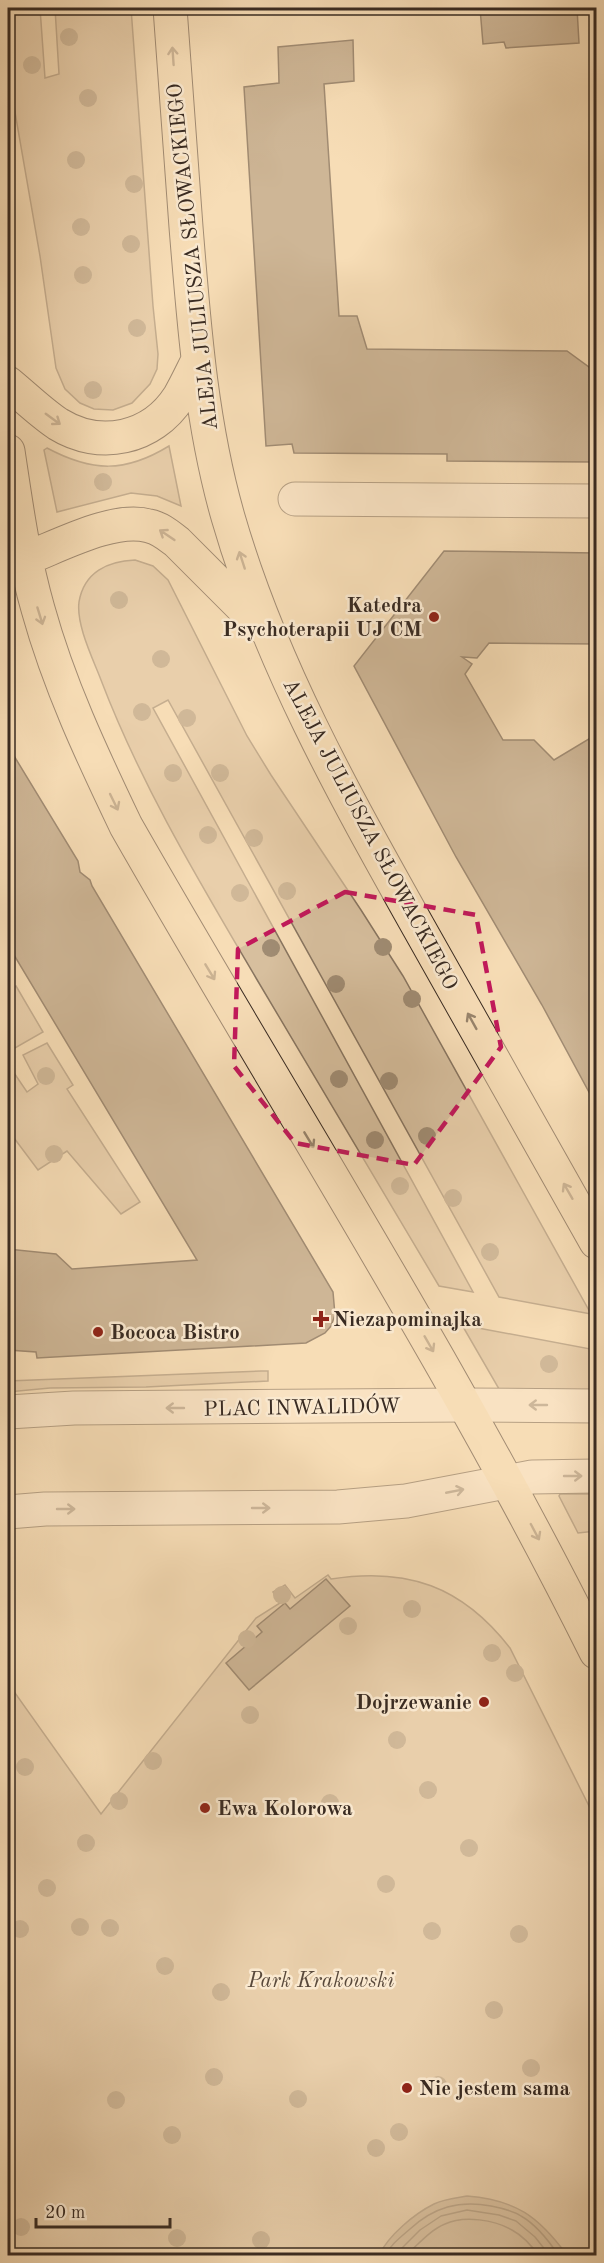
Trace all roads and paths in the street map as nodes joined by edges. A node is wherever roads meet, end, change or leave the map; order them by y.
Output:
1 (170, 8) edge
2 (198, 360) junction
3 (8, 383) edge
4 (8, 451) edge
5 (295, 499) dead end
6 (597, 501) edge
7 (16, 562) edge
8 (269, 634) junction
9 (597, 1242) edge
10 (465, 1405) junction
11 (597, 1406) edge
12 (8, 1412) edge
13 (597, 1476) edge
14 (507, 1480) junction
15 (8, 1512) edge
16 (597, 1652) edge

2 -> 1 main road, ALEJA JULIUSZA SŁOWACKIEGO
3 -> 2 main road
8 -> 2 main road, ALEJA JULIUSZA SŁOWACKIEGO
4 - 7 main road
5 - 6 street
8 -> 7 main road
7 -> 10 main road
9 -> 8 main road, ALEJA JULIUSZA SŁOWACKIEGO
11 -> 10 street, PLAC INWALIDÓW
10 -> 12 street, PLAC INWALIDÓW
10 - 14 main road
14 -> 13 street
15 -> 14 street
14 -> 16 main road

